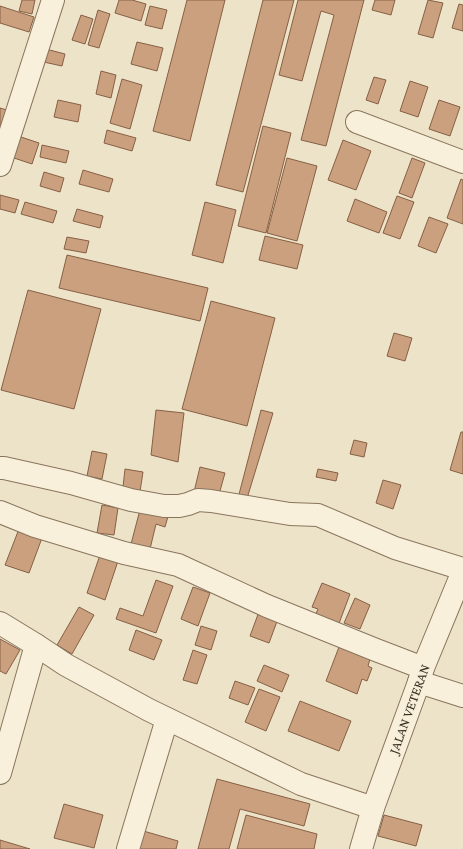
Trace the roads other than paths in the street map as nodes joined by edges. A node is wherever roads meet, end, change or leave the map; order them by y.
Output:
1 (53, 0) edge
2 (357, 122) dead end
3 (463, 162) edge
4 (0, 165) edge
5 (0, 468) edge
6 (0, 512) edge
7 (463, 570) edge
8 (0, 624) edge
9 (36, 645) junction
10 (421, 675) junction
11 (463, 696) edge
12 (167, 719) junction
13 (0, 773) edge
14 (373, 808) junction
15 (128, 849) edge
16 (361, 849) edge

1 - 4 street
2 - 3 street
5 - 7 street
6 - 10 street
7 - 10 street, JALAN VETERAN
8 - 9 street
9 - 12 street
9 - 13 street
10 - 11 street
10 - 14 street, JALAN VETERAN
12 - 14 street
12 - 15 street
14 - 16 street, JALAN VETERAN

